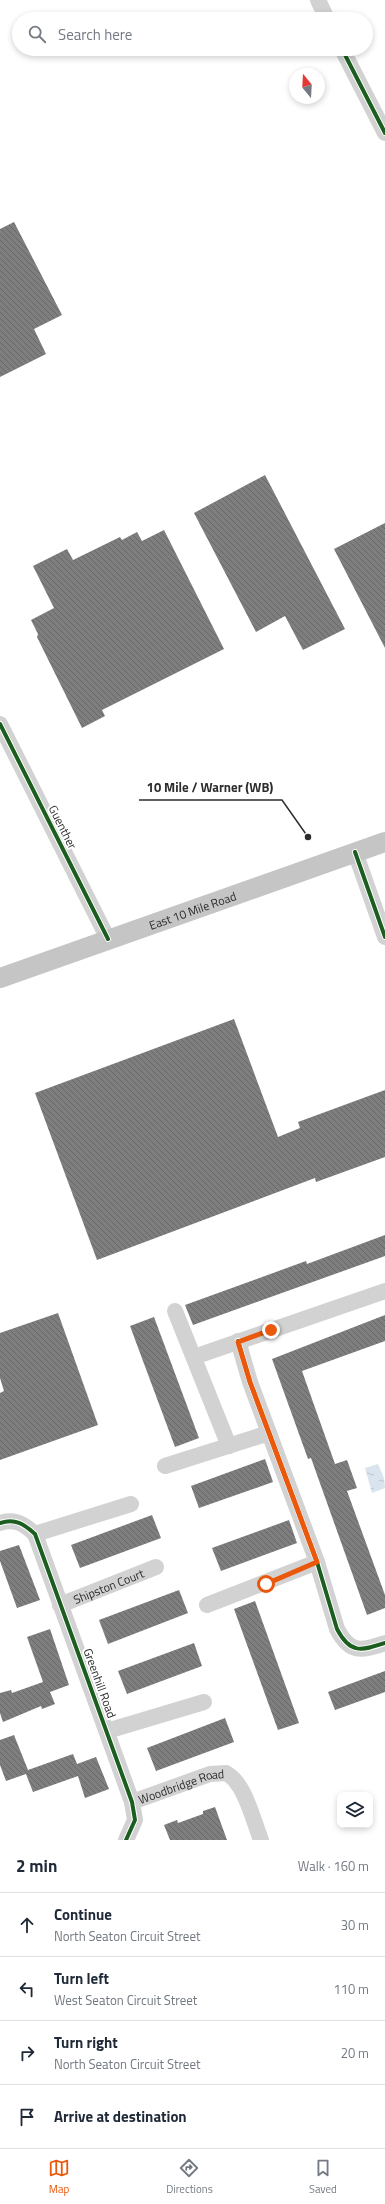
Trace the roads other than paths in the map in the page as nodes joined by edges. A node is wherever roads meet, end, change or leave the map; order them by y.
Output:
1 (318, 0) edge
2 (324, 12) edge
3 (346, 56) edge
4 (385, 133) edge
5 (0, 724) edge
6 (385, 842) edge
7 (355, 852) junction
8 (385, 937) edge
9 (108, 939) junction
10 (0, 978) edge
11 (385, 1291) edge
12 (175, 1311) dead end
13 (238, 1342) junction
14 (194, 1358) junction
15 (269, 1434) junction
16 (229, 1446) junction
17 (165, 1466) dead end
18 (131, 1504) dead end
19 (0, 1523) edge
20 (35, 1534) junction
21 (317, 1562) junction
22 (156, 1567) dead end
23 (60, 1605) junction
24 (207, 1605) dead end
25 (385, 1643) edge
26 (204, 1702) dead end
27 (107, 1731) junction
28 (132, 1802) junction
29 (126, 1840) edge
30 (260, 1840) edge

1 - 2 street
3 - 4 street
5 - 9 street, Guenther
6 - 7 main road, East 10 Mile Road
7 - 8 street
7 - 9 main road, East 10 Mile Road
9 - 10 main road, East 10 Mile Road
11 - 13 street
12 - 14 street
13 - 14 street
13 - 15 street
14 - 16 street
15 - 16 street
15 - 21 street
16 - 17 street
18 - 20 street
19 - 20 street
20 - 23 street, Greenhill Road
21 - 24 street
21 - 25 street
22 - 23 street, Shipston Court
23 - 27 street, Greenhill Road
26 - 27 street
27 - 28 street, Greenhill Road
28 - 29 street, Greenhill Road
28 - 30 street, Woodbridge Road

